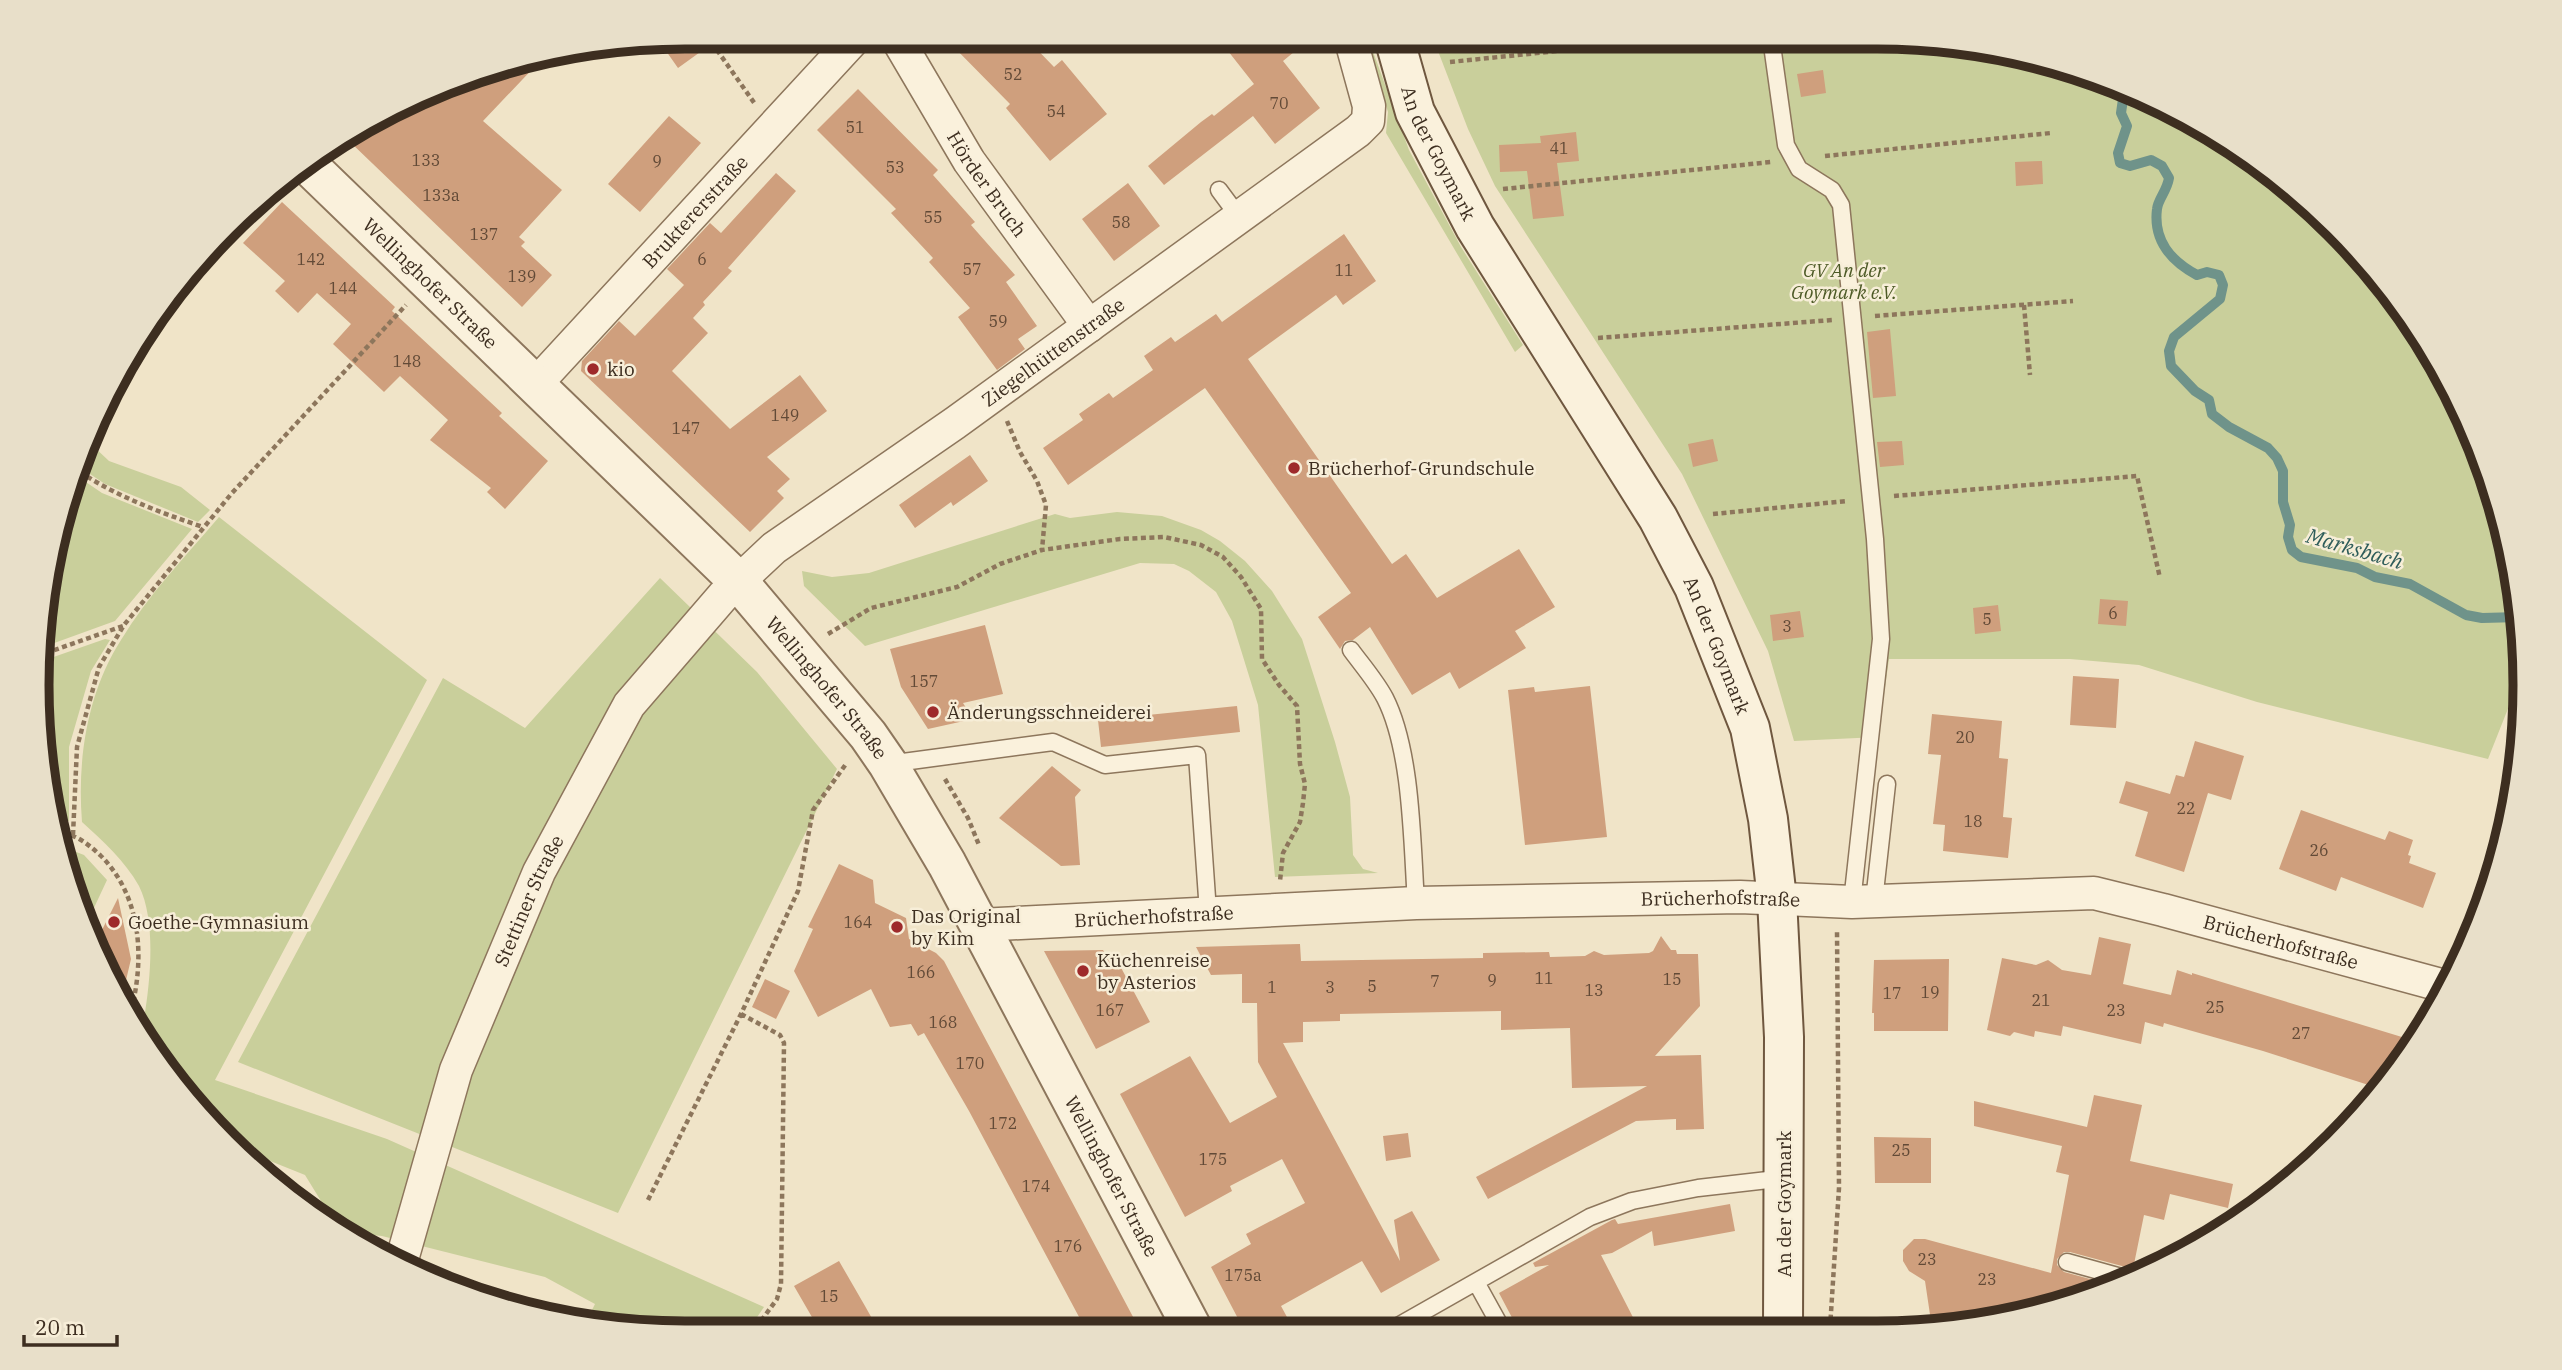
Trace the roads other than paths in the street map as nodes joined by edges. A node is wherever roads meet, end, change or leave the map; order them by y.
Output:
1 (845, 49) edge
2 (904, 49) edge
3 (1353, 49) edge
4 (1397, 49) edge
5 (1773, 49) edge
6 (313, 170) edge
7 (1219, 190) dead end
8 (1239, 217) junction
9 (1089, 326) junction
10 (535, 385) junction
11 (738, 581) junction
12 (1351, 650) dead end
13 (878, 749) junction
14 (1887, 784) dead end
15 (1777, 899) junction
16 (1863, 902) junction
17 (1416, 903) junction
18 (1208, 912) junction
19 (979, 925) junction
20 (2438, 984) edge
21 (1785, 1178) junction
22 (403, 1255) edge
23 (2067, 1262) dead end
24 (2114, 1275) edge
25 (1476, 1282) junction
26 (1188, 1321) edge
27 (1405, 1321) edge
28 (1498, 1321) edge
29 (1783, 1321) edge

1 - 10 street, Bruktererstraße
2 - 9 street, Hörder Bruch
3 - 8 street, Ziegelhüttenstraße
4 - 15 street, An der Goymark
5 - 16 lane
6 - 10 street, Wellinghofer Straße
7 - 8 lane
8 - 9 street, Ziegelhüttenstraße
9 - 11 street, Ziegelhüttenstraße
10 - 11 street, Wellinghofer Straße
11 - 13 street, Wellinghofer Straße
11 - 22 street, Stettiner Straße
12 - 17 lane
13 - 18 lane
13 - 19 street, Wellinghofer Straße
14 - 16 lane
15 - 16 street, Brücherhofstraße
15 - 17 street, Brücherhofstraße
15 - 21 street, An der Goymark
16 - 20 street, Brücherhofstraße
17 - 18 street, Brücherhofstraße
18 - 19 street, Brücherhofstraße
19 - 26 street, Wellinghofer Straße
21 - 25 lane
21 - 29 street, An der Goymark
23 - 24 lane
25 - 27 lane
25 - 28 lane

